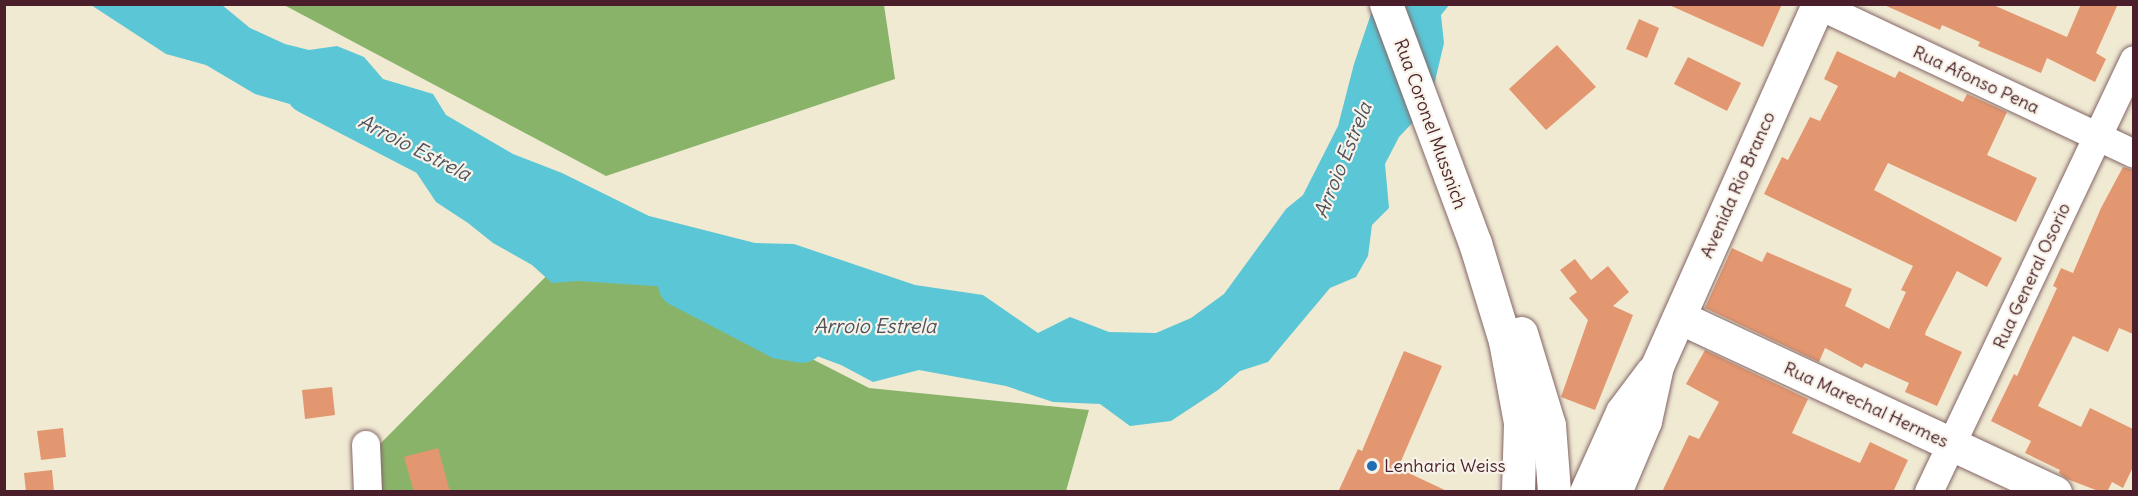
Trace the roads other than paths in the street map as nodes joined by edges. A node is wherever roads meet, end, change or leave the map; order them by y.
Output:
1 (1386, 4) edge
2 (1818, 5) edge
3 (2133, 60) edge
4 (2098, 138) junction
5 (2133, 154) edge
6 (1474, 240) junction
7 (1679, 317) junction
8 (1657, 366) junction
9 (1952, 444) junction
10 (366, 445) dead end
11 (368, 492) edge
12 (1518, 492) edge
13 (1554, 492) edge
14 (1586, 492) edge
15 (1615, 492) edge
16 (1929, 492) edge
17 (2055, 492) edge

1 - 6 street, Rua Coronel Mussnich
2 - 4 street, Rua Afonso Pena
2 - 7 street, Avenida Rio Branco
3 - 4 street, Rua General Osorio
4 - 5 street, Rua Afonso Pena
4 - 9 street, Rua General Osorio
6 - 12 street, Rua Coronel Mussnich
6 - 13 street, Rua Coronel Mussnich
7 - 8 street, Avenida Rio Branco
7 - 9 street, Rua Marechal Hermes
8 - 14 street, Avenida Rio Branco
8 - 15 street, Avenida Rio Branco
9 - 16 street, Rua General Osorio
9 - 17 street, Rua Marechal Hermes
10 - 11 street

